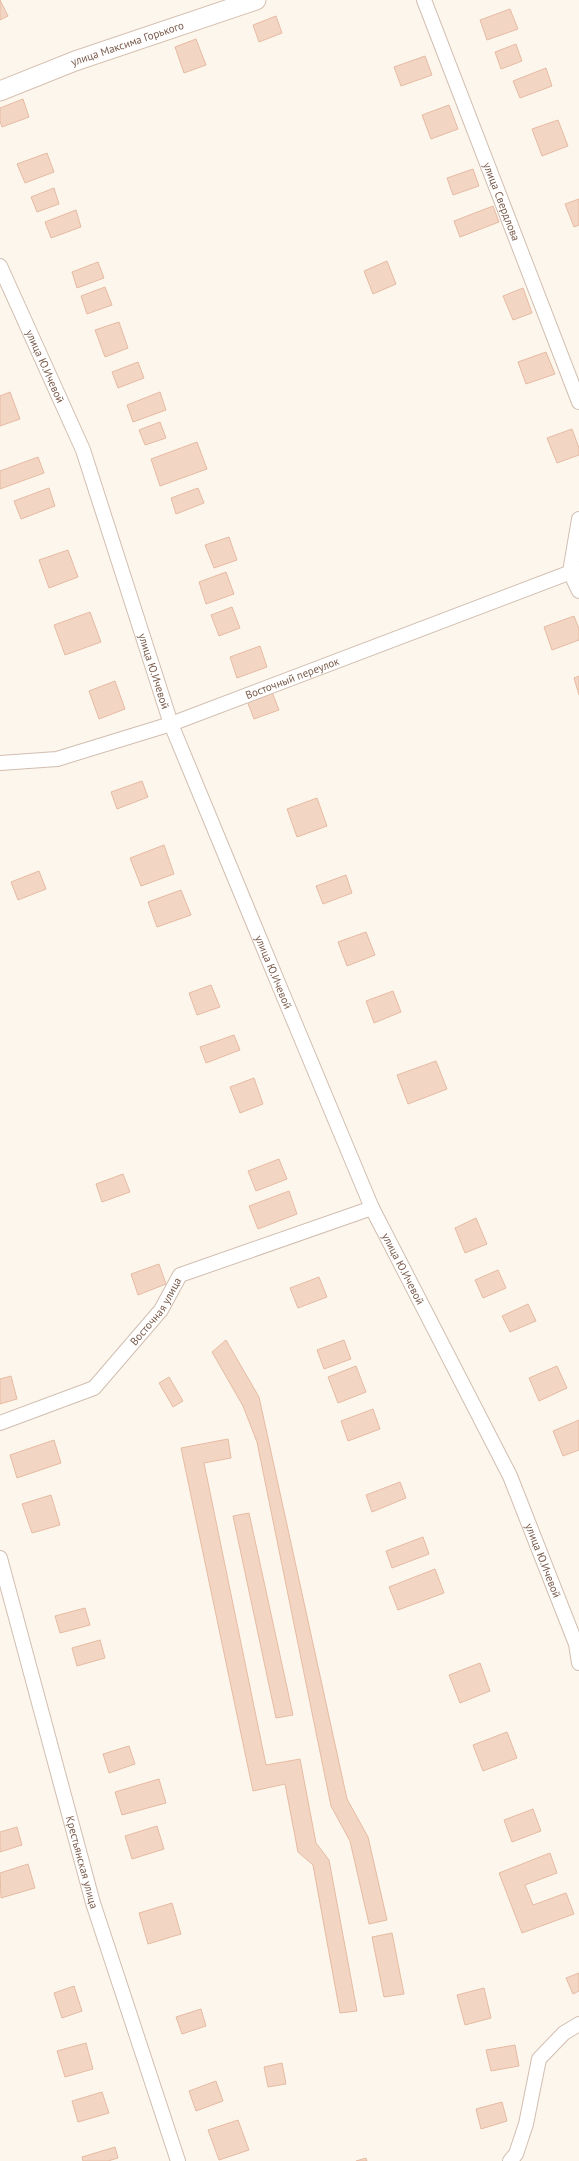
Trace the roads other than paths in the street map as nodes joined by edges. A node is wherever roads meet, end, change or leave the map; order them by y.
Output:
1 (256, 0) edge
2 (424, 0) edge
3 (0, 91) edge
4 (0, 266) edge
5 (579, 402) edge
6 (579, 519) edge
7 (575, 571) edge
8 (579, 591) edge
9 (171, 724) junction
10 (0, 764) edge
11 (372, 1208) junction
12 (0, 1423) edge
13 (0, 1558) edge
14 (579, 1663) edge
15 (579, 2024) edge
16 (178, 2161) edge
17 (510, 2161) edge

1 - 3 street, улица Максима Горького
2 - 5 street, улица Свердлова
4 - 9 street, улица Ю.Ичевой
6 - 7 street
7 - 8 street
7 - 9 street, Восточный переулок
9 - 10 street, Восточный переулок
9 - 11 street, улица Ю.Ичевой
11 - 12 street, Восточная улица
11 - 14 street, улица Ю.Ичевой
13 - 16 street, Крестьянская улица
15 - 17 street

